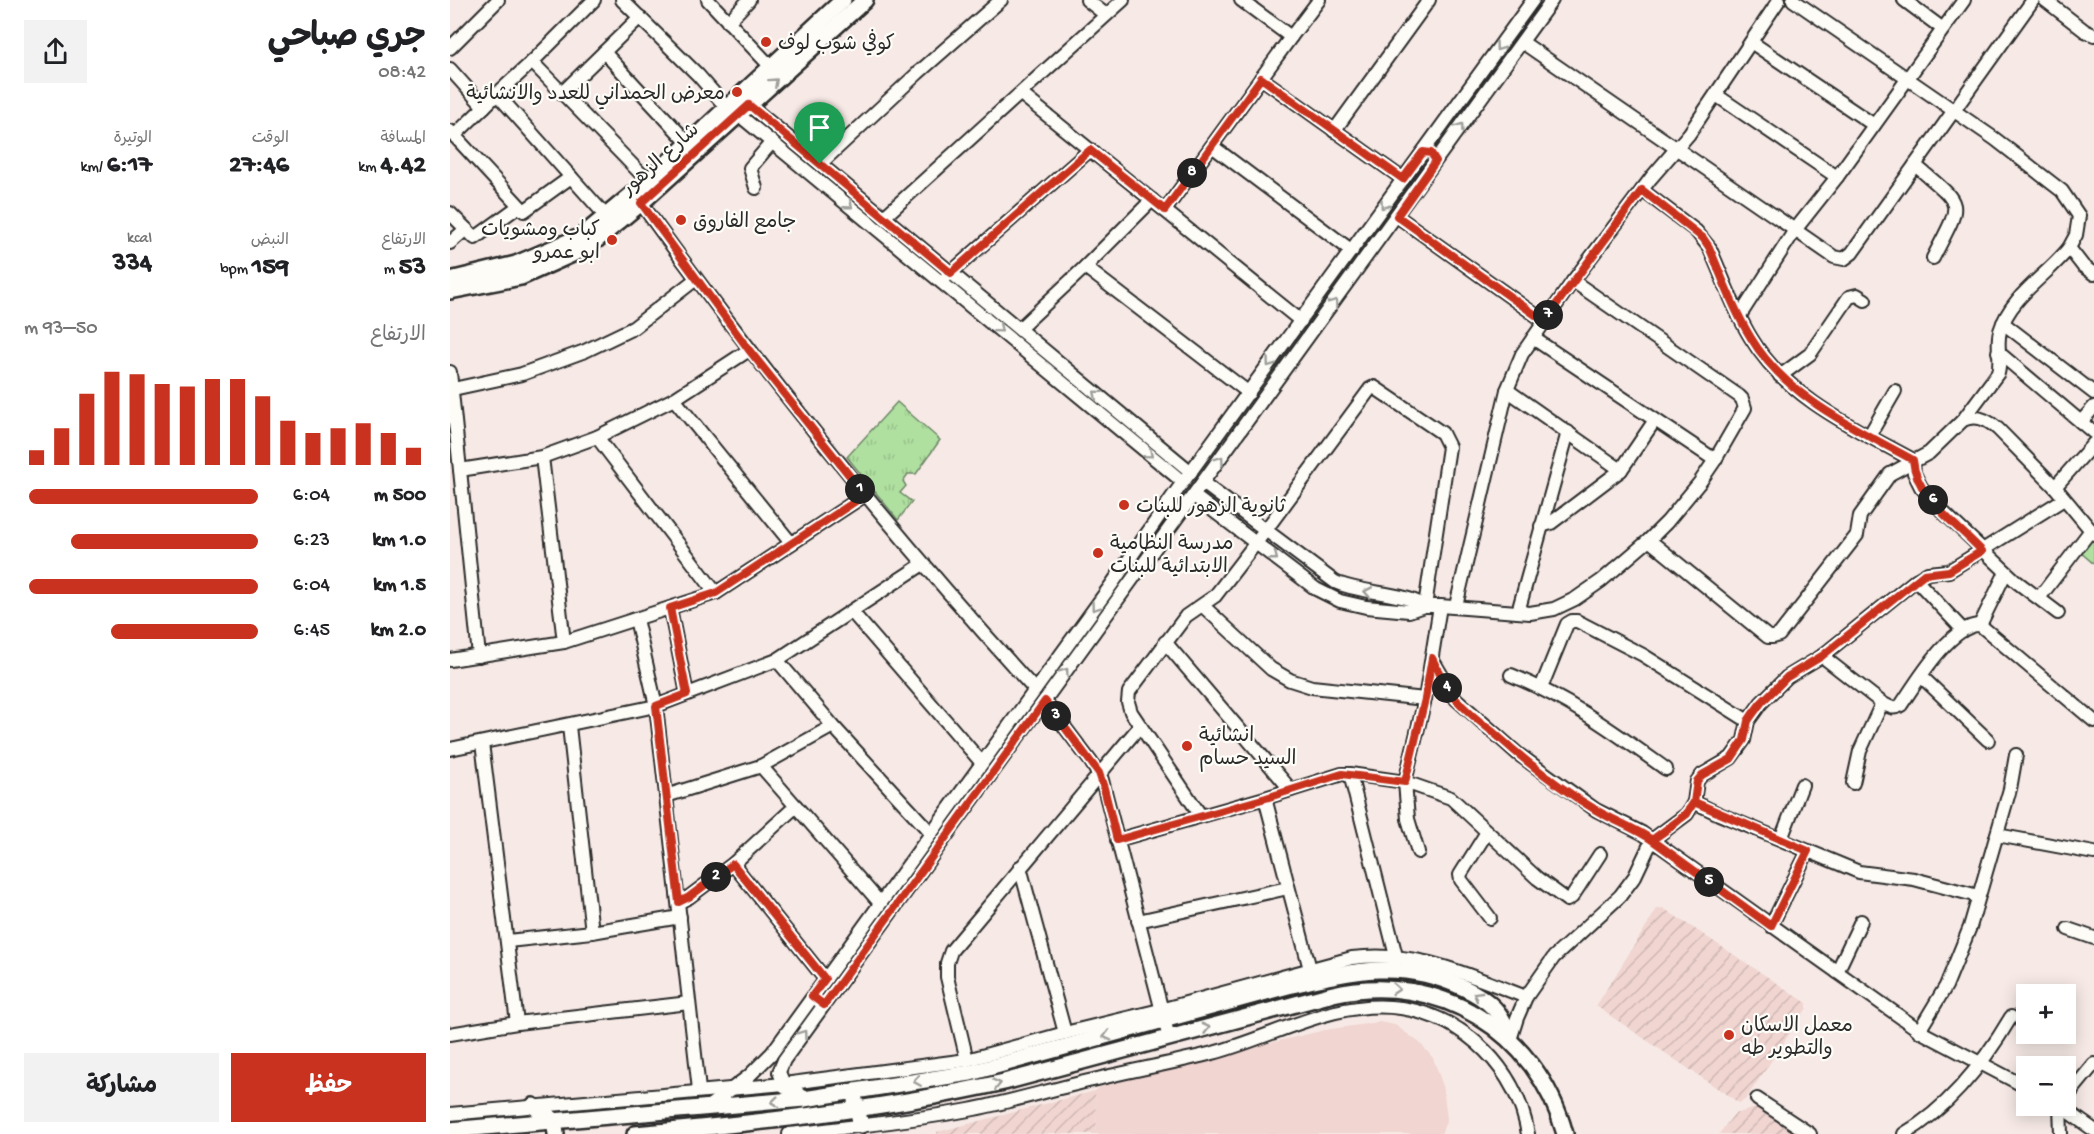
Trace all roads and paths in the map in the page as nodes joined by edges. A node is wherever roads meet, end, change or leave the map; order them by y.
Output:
1 (594, 0) edge
2 (622, 0) edge
3 (708, 0) edge
4 (749, 0) edge
5 (843, 0) edge
6 (865, 0) edge
7 (1000, 0) edge
8 (1087, 0) edge
9 (1123, 0) edge
10 (1241, 0) edge
11 (1319, 0) edge
12 (1429, 0) edge
13 (1533, 0) edge
14 (1552, 0) edge
15 (1779, 0) edge
16 (1793, 0) edge
17 (1904, 0) edge
18 (1964, 0) edge
19 (2033, 0) edge
20 (2045, 0) edge
21 (495, 1) edge
22 (1106, 15) junction
23 (640, 17) junction
24 (728, 22) junction
25 (1943, 29) junction
26 (2094, 35) edge
27 (1291, 37) junction
28 (1522, 42) junction
29 (1752, 42) junction
30 (450, 48) edge
31 (604, 52) junction
32 (532, 62) junction
33 (772, 68) junction
34 (450, 69) edge
35 (1261, 78) junction
36 (1908, 78) junction
37 (563, 92) junction
38 (497, 94) junction
39 (1021, 94) junction
40 (1716, 95) junction
41 (484, 107) junction
42 (738, 109) junction
43 (1955, 110) junction
44 (1874, 125) junction
45 (1334, 131) junction
46 (452, 133) edge
47 (771, 142) junction
48 (689, 144) junction
49 (1212, 146) junction
50 (1677, 149) junction
51 (1090, 150) junction
52 (1423, 152) junction
53 (1436, 161) junction
54 (820, 164) junction
55 (1915, 165) junction
56 (571, 177) junction
57 (1837, 177) junction
58 (1403, 179) junction
59 (648, 181) junction
60 (756, 188) dead end
61 (1642, 190) junction
62 (1152, 200) junction
63 (641, 203) junction
64 (519, 206) junction
65 (1165, 210) junction
66 (450, 213) edge
67 (605, 216) junction
68 (1397, 216) junction
69 (884, 217) junction
70 (466, 229) junction
71 (1795, 230) junction
72 (450, 243) edge
73 (2069, 248) junction
74 (1352, 251) junction
75 (1933, 258) dead end
76 (1085, 267) junction
77 (519, 270) junction
78 (2094, 274) edge
79 (946, 277) junction
80 (696, 279) junction
81 (450, 280) edge
82 (1573, 281) junction
83 (450, 291) edge
84 (1865, 300) dead end
85 (1739, 317) junction
86 (1301, 321) junction
87 (1544, 321) junction
88 (2003, 323) junction
89 (1019, 329) junction
90 (1533, 338) junction
91 (749, 350) junction
92 (1998, 352) junction
93 (450, 372) edge
94 (1780, 376) junction
95 (453, 389) junction
96 (1508, 390) junction
97 (1895, 391) dead end
98 (1249, 393) junction
99 (2094, 393) edge
100 (674, 399) junction
101 (2094, 407) edge
102 (1655, 420) junction
103 (1963, 420) junction
104 (2081, 422) junction
105 (1568, 432) junction
106 (2094, 433) edge
107 (1869, 436) junction
108 (597, 437) junction
109 (2094, 443) edge
110 (542, 457) junction
111 (1715, 460) junction
112 (1913, 460) junction
113 (460, 470) junction
114 (1169, 470) junction
115 (1621, 470) junction
116 (1187, 477) junction
117 (1203, 483) junction
118 (2055, 487) junction
119 (865, 495) junction
120 (1173, 496) junction
121 (1194, 496) junction
122 (2064, 500) junction
123 (1541, 526) junction
124 (1265, 531) junction
125 (2092, 532) edge
126 (1649, 540) junction
127 (791, 543) junction
128 (1256, 543) junction
129 (1982, 551) junction
130 (923, 564) junction
131 (2006, 572) junction
132 (1916, 580) junction
133 (1112, 584) junction
134 (1122, 592) junction
135 (716, 593) junction
136 (2038, 598) junction
137 (1203, 606) junction
138 (1425, 606) junction
139 (1440, 606) junction
140 (1456, 606) junction
141 (670, 608) junction
142 (852, 612) junction
143 (1518, 612) junction
144 (2058, 613) dead end
145 (636, 619) junction
146 (1980, 625) junction
147 (1963, 630) junction
148 (564, 642) junction
149 (1165, 642) junction
150 (479, 656) junction
151 (1822, 656) junction
152 (1432, 658) junction
153 (450, 660) edge
154 (777, 660) junction
155 (1511, 675) dead end
156 (1921, 676) junction
157 (1541, 687) junction
158 (1035, 690) junction
159 (687, 694) junction
160 (1425, 699) junction
161 (1045, 701) junction
162 (1882, 703) junction
163 (656, 706) junction
164 (1748, 721) junction
165 (2094, 721) edge
166 (569, 726) junction
167 (833, 726) junction
168 (1140, 726) junction
169 (1988, 740) dead end
170 (482, 743) junction
171 (450, 749) edge
172 (2016, 755) dead end
173 (982, 763) junction
174 (761, 766) junction
175 (1666, 769) dead end
176 (1099, 773) junction
177 (1350, 774) junction
178 (1405, 782) junction
179 (1853, 783) dead end
180 (1802, 785) dead end
181 (1291, 790) junction
182 (666, 796) junction
183 (1266, 798) junction
184 (1694, 802) junction
185 (796, 806) junction
186 (1202, 816) junction
187 (1487, 832) junction
188 (931, 833) junction
189 (1997, 835) junction
190 (1781, 839) junction
191 (1117, 840) junction
192 (1652, 840) junction
193 (1808, 851) junction
194 (1418, 852) dead end
195 (2094, 853) edge
196 (1600, 854) dead end
197 (733, 864) junction
198 (1020, 867) junction
199 (677, 887) junction
200 (1288, 888) junction
201 (699, 889) junction
202 (1978, 896) junction
203 (679, 902) junction
204 (880, 903) junction
205 (680, 917) junction
206 (1490, 918) dead end
207 (1138, 921) junction
208 (1861, 921) dead end
209 (1771, 926) junction
210 (2068, 929) dead end
211 (592, 932) junction
212 (2094, 938) edge
213 (508, 941) junction
214 (1396, 956) junction
215 (1310, 969) junction
216 (1837, 972) junction
217 (825, 979) junction
218 (1287, 981) junction
219 (812, 996) junction
220 (1526, 997) junction
221 (689, 1003) junction
222 (824, 1005) junction
223 (1293, 1005) junction
224 (1161, 1015) junction
225 (2011, 1017) dead end
226 (517, 1023) junction
227 (1919, 1031) junction
228 (450, 1034) edge
229 (1072, 1036) junction
230 (1168, 1038) junction
231 (1510, 1040) junction
232 (967, 1060) junction
233 (1083, 1061) junction
234 (1980, 1063) junction
235 (2094, 1065) edge
236 (2016, 1082) edge
237 (784, 1084) junction
238 (2076, 1086) edge
239 (731, 1088) junction
240 (699, 1090) junction
241 (854, 1091) junction
242 (804, 1099) junction
243 (1757, 1099) dead end
244 (533, 1106) junction
245 (857, 1108) junction
246 (705, 1109) junction
247 (688, 1110) junction
248 (450, 1114) edge
249 (2060, 1116) edge
250 (2074, 1116) edge
251 (861, 1125) junction
252 (555, 1127) edge
253 (690, 1129) junction
254 (450, 1130) edge
255 (2094, 1130) edge
256 (635, 1134) edge
257 (789, 1134) edge
258 (1528, 1134) edge
259 (1565, 1134) edge
260 (1810, 1134) edge
261 (1904, 1134) edge
262 (2061, 1134) edge

1 - 32 street
2 - 23 street
3 - 24 street
4 - 24 street
5 - 33 main road, شارع الزهور
42 -> 6 main road, شارع الزهور
7 - 54 street
8 - 22 street
9 - 22 street
10 - 27 street
11 - 27 street
12 - 45 street
13 -> 52 street
14 - 28 street
15 - 29 street
16 - 36 street
17 - 25 street
18 - 25 street
19 - 43 street
20 - 26 street
21 - 30 street
22 - 39 street
23 - 31 street
23 - 42 street
24 - 33 street
25 - 36 street
27 - 35 street
28 - 50 street
53 -> 28 street
29 - 40 street
29 - 44 street
31 - 37 street
31 - 48 street
32 - 37 street
32 - 38 street
33 - 42 main road, شارع الزهور
34 - 41 street
35 - 45 street
35 - 49 street
36 - 43 street
36 - 44 street
37 - 59 street
38 - 41 street
38 - 56 street
39 - 51 street
39 - 69 street
40 - 50 street
40 - 57 street
41 - 46 street
42 - 47 street
42 - 48 main road, شارع الزهور
42 - 54 street
42 - 63 main road, شارع الزهور
43 - 55 street
43 - 73 street
44 - 57 street
45 - 58 street
46 - 64 street
47 - 60 street
47 -> 79 street
48 - 59 main road, شارع الزهور
49 - 65 street
49 - 74 street
50 - 61 street
50 - 71 street
51 - 62 street
51 - 79 street
52 - 53 street
52 - 58 street
53 - 68 street
54 - 69 street
55 - 71 street
55 - 75 street
56 - 64 street
56 - 67 street
57 - 71 street
58 -> 74 street
59 - 67 main road, شارع الزهور
61 - 82 street
61 - 85 street
62 - 65 street
62 - 76 street
63 - 77 main road, شارع الزهور
63 - 80 street
64 - 70 street
65 - 86 street
66 - 70 street
67 - 77 main road, شارع الزهور
68 - 87 street
117 -> 68 street
69 - 79 street
70 - 72 street
71 - 85 street
73 - 78 street
73 - 88 street
74 - 86 street
76 - 89 street
76 - 98 street
77 - 81 main road, شارع الزهور
77 - 83 main road, شارع الزهور
79 - 89 street
79 -> 114 street
80 - 91 street
80 - 95 street
82 - 87 street
82 - 111 street
84 - 94 street
85 - 94 street
86 -> 98 street
87 - 90 street
88 - 92 street
88 - 99 street
116 -> 89 street
90 - 96 street
90 - 102 street
91 - 100 street
91 - 119 street
92 - 103 street
92 - 104 street
93 - 95 street
94 - 107 street
95 - 113 street
96 - 105 street
96 - 140 street
97 - 107 street
98 - 116 street
100 - 108 street
100 - 127 street
101 - 104 street
102 - 111 street
102 - 115 street
103 - 112 street
103 - 118 street
104 - 106 street
105 - 115 street
105 - 123 street
107 - 112 street
108 - 110 street
108 - 135 street
109 - 118 street
110 - 113 street
110 - 148 street
111 - 126 street
112 - 126 street
112 - 129 street
113 - 150 street
114 - 116 street
114 - 120 street
115 - 123 street
116 - 120 street
117 - 121 street
117 - 124 street
118 - 122 street
119 - 127 street
119 - 130 street
120 - 133 street
121 - 128 street
121 - 134 street
122 - 125 street
122 - 129 street
123 - 143 street
124 - 128 street
138 -> 124 street
124 - 138 street
125 - 136 street
126 - 143 street
127 - 135 street
128 - 137 street
128 -> 138 street
129 - 131 street
129 - 132 street
130 - 142 street
130 - 158 street
131 - 136 street
131 - 146 street
132 - 147 street
132 - 151 street
133 - 134 street
133 -> 158 street
161 -> 134 street
135 - 141 street
136 - 144 street
137 - 149 street
137 - 160 street
138 - 139 street
139 - 140 street
139 - 152 street
140 - 143 street
141 - 145 street
141 - 159 street
142 - 154 street
142 - 173 street
145 - 148 street
145 - 163 street
146 - 147 street
146 - 165 street
147 - 156 street
148 - 150 street
149 - 168 street
149 - 181 street
150 - 153 street
151 - 162 street
151 - 164 street
152 - 160 street
152 - 192 street
154 - 159 street
154 - 167 street
155 - 157 street
156 - 162 street
156 - 169 street
157 - 164 street
157 - 175 street
158 - 173 street
159 - 163 street
160 - 178 street
161 - 176 street
161 - 222 street
162 - 179 street
163 - 166 street
163 - 182 street
164 - 184 street
166 - 170 street
166 - 211 street
167 - 174 street
167 - 188 street
168 - 176 street
168 - 186 street
170 - 171 street
170 - 213 street
172 - 189 street
173 - 188 street
174 - 182 street
174 - 185 street
176 - 191 street
176 - 198 street
177 - 178 street
177 - 181 street
177 - 214 street
178 - 187 street
178 - 194 street
180 - 190 street
181 - 183 street
182 - 199 street
183 - 186 street
183 - 200 street
184 - 190 street
184 - 192 street
185 - 197 street
185 - 204 street
186 - 191 street
187 - 196 street
187 - 206 street
188 - 204 street
189 - 195 street
189 - 202 street
190 - 193 street
191 - 207 street
192 - 209 street
192 - 220 street
193 - 202 street
193 - 209 street
197 - 201 street
197 - 217 street
198 - 229 street
198 - 232 street
199 - 201 street
199 - 203 street
200 - 207 street
200 - 215 street
201 - 203 street
202 - 227 street
203 - 205 street
204 - 217 street
205 - 211 street
205 - 221 street
207 - 224 street
208 - 216 street
209 - 216 street
210 - 212 street
211 - 213 street
213 - 226 street
214 - 215 street
214 - 220 street
215 - 218 street
216 - 227 street
217 - 219 street
218 - 223 main road
218 - 224 main road
231 -> 218 main road
219 - 222 street
219 - 239 street
220 - 231 street
221 - 226 street
221 - 240 street
237 -> 222 street
230 -> 223 main road
223 -> 231 main road
224 - 229 main road
224 - 230 street
225 - 234 street
226 - 228 street
227 - 234 street
229 - 232 street
229 - 233 main road
229 -> 241 main road
230 - 233 main road
231 - 259 main road
232 - 237 street
245 -> 233 main road
234 - 236 street
234 - 261 street
235 - 238 street
237 - 239 street
237 - 242 main road
239 - 240 street
239 - 246 street
240 - 244 street
241 - 242 main road
241 - 245 main road
242 -> 246 main road
243 - 260 street
244 - 248 street
244 - 252 main road
245 - 251 main road
245 - 253 main road
246 - 247 main road
247 - 252 main road
247 - 253 main road
249 - 262 street
250 - 255 street
251 - 257 street
251 - 258 street
252 - 254 main road
253 - 256 main road

